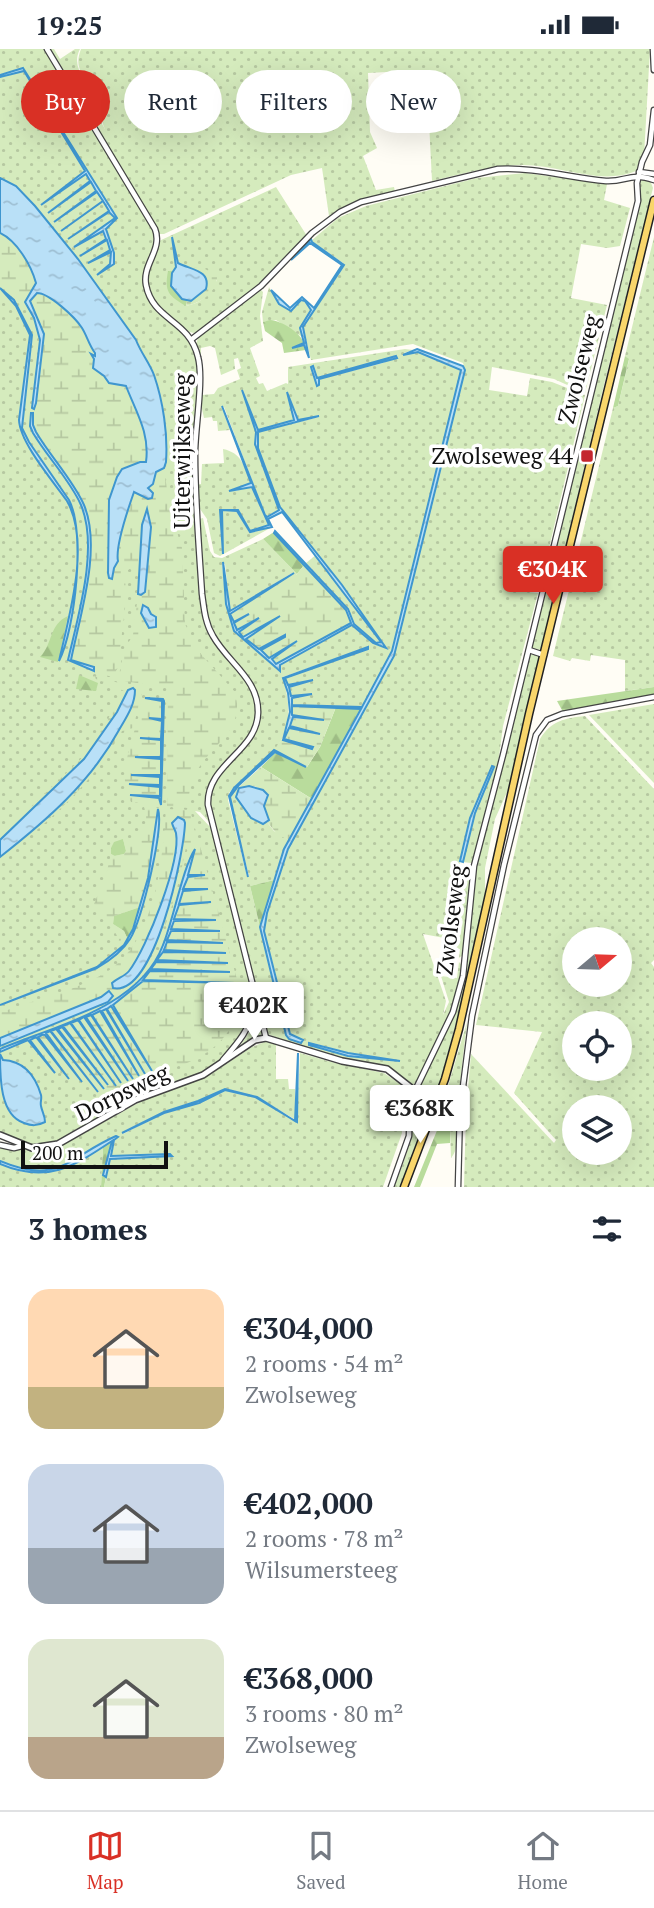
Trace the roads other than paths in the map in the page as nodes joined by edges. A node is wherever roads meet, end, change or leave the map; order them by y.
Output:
1 (47, 49) edge
2 (653, 49) edge
3 (654, 70) edge
4 (654, 110) edge
5 (653, 139) edge
6 (639, 174) junction
7 (654, 174) edge
8 (654, 180) edge
9 (654, 199) edge
10 (192, 338) junction
11 (529, 650) junction
12 (544, 655) junction
13 (654, 697) edge
14 (256, 1001) junction
15 (266, 1038) junction
16 (218, 1065) junction
17 (415, 1091) junction
18 (437, 1103) junction
19 (460, 1110) junction
20 (0, 1135) edge
21 (0, 1145) edge
22 (22, 1146) junction
23 (391, 1187) edge
24 (404, 1187) edge
25 (458, 1187) edge

1 - 10 street
2 - 3 street
4 - 5 street, Zwolseweg
5 - 6 street, Zwolseweg
6 - 7 street
6 - 8 street
6 - 10 street
6 - 11 street, Zwolseweg
9 - 12 main road, Zwolseweg
10 - 14 street, Uiterwijkseweg
11 - 12 street
11 - 17 street, Zwolseweg
12 - 18 main road, Zwolseweg
13 - 19 street, Zwolseweg
14 - 15 street, Uiterwijkseweg
14 - 16 street
15 - 16 street, Dorpsweg
15 - 17 street
16 - 22 street, Dorpsweg
17 - 18 street
17 - 23 street, Zwolseweg
18 - 19 street
18 - 24 main road, Zwolseweg
19 - 25 street, Zwolseweg
20 - 22 street
21 - 22 street

